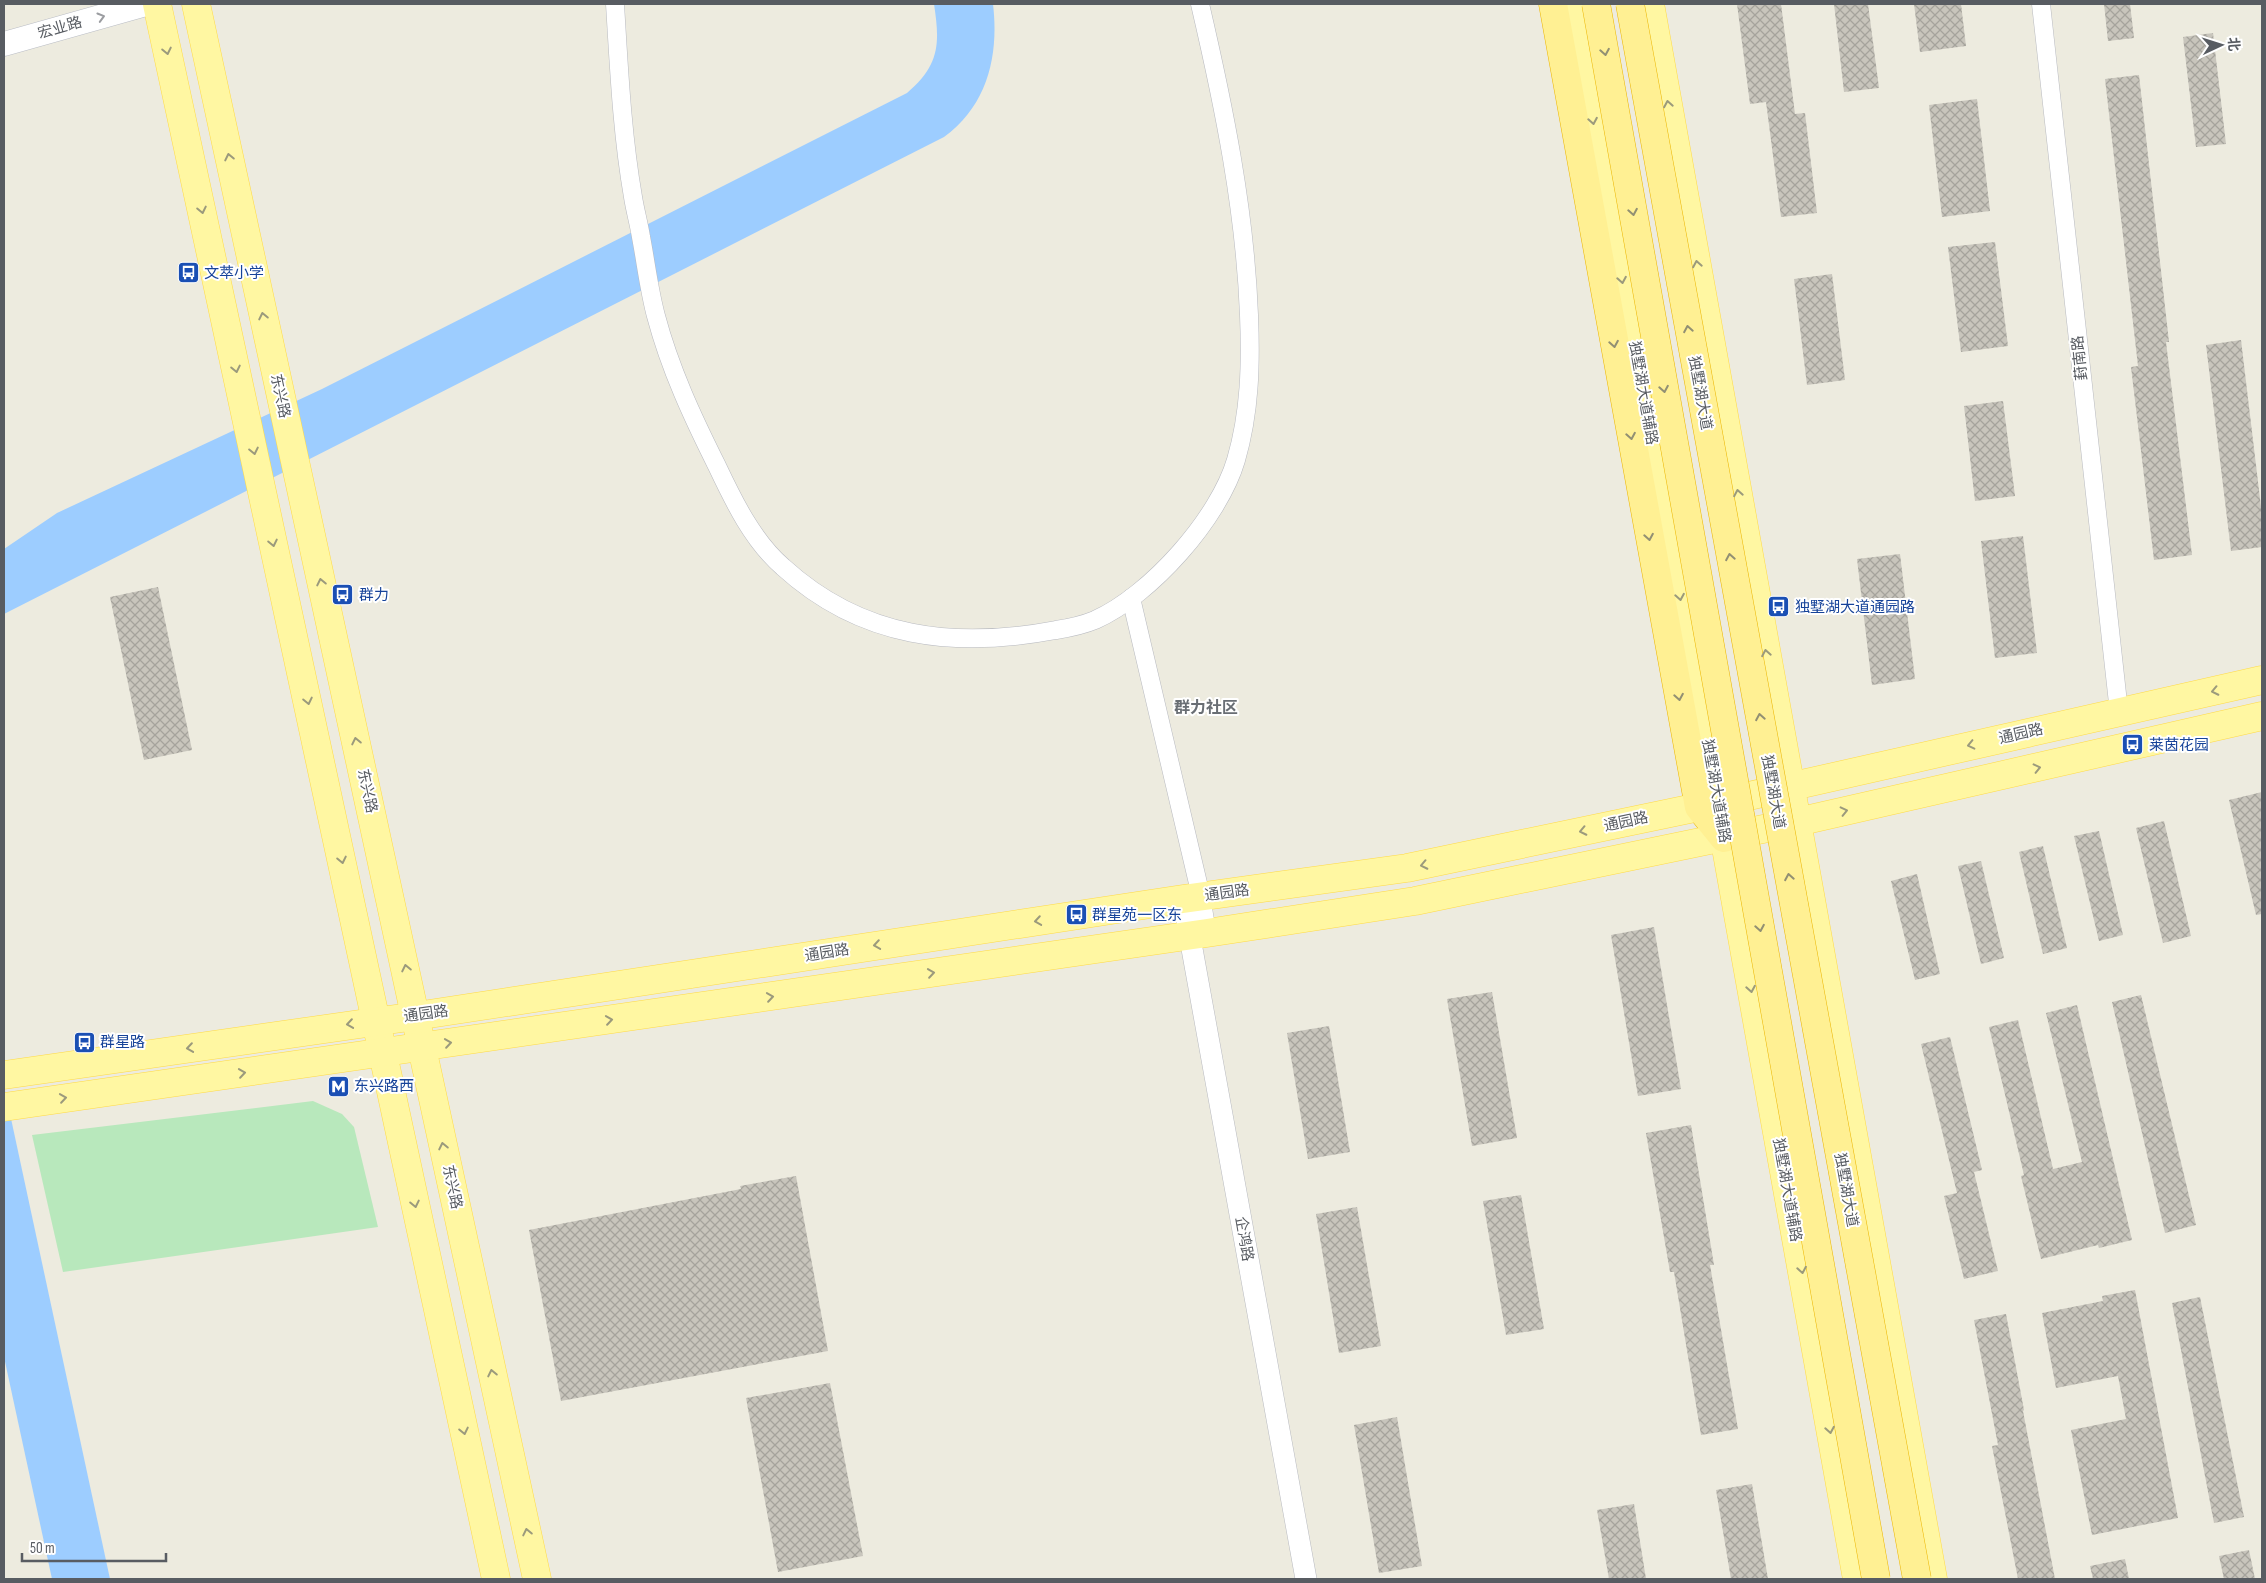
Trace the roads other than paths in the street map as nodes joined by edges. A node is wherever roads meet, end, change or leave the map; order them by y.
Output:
1 (146, 4) edge
2 (157, 4) edge
3 (196, 4) edge
4 (615, 4) edge
5 (1200, 4) edge
6 (1553, 4) edge
7 (1572, 4) edge
8 (1596, 4) edge
9 (1630, 4) edge
10 (1650, 4) edge
11 (2041, 4) edge
12 (4, 44) edge
13 (1648, 417) junction
14 (1637, 472) junction
15 (1665, 515) junction
16 (1131, 598) junction
17 (2262, 680) edge
18 (2118, 712) junction
19 (2262, 716) edge
20 (1790, 787) junction
21 (1749, 796) junction
22 (1709, 805) junction
23 (1797, 822) junction
24 (1755, 831) junction
25 (1724, 838) junction
26 (1192, 898) junction
27 (1198, 935) junction
28 (416, 1016) junction
29 (377, 1021) junction
30 (422, 1047) junction
31 (382, 1053) junction
32 (6, 1074) edge
33 (9, 1106) edge
34 (496, 1579) edge
35 (537, 1579) edge
36 (1306, 1579) edge
37 (1857, 1579) edge
38 (1876, 1579) edge
39 (1918, 1579) edge
40 (1933, 1579) edge

12 -> 1 main road, 宏业路
2 -> 29 main road
28 -> 3 main road, 东兴路
4 - 16 street
5 - 16 street
6 -> 14 highway
7 -> 13 main road, 独墅湖大道辅路
8 -> 38 highway, bridge
39 -> 9 highway, 独墅湖大道, bridge
20 -> 10 main road
11 - 18 street, 葑南路
13 - 15 main road, 独墅湖大道辅路
13 - 21 main road
14 - 15 highway
14 -> 22 highway
15 -> 22 main road, 独墅湖大道辅路
16 - 26 street
17 -> 18 main road, 通园路
18 -> 20 main road, 通园路
23 -> 19 main road
20 - 21 main road, 通园路
20 - 23 main road
21 - 22 main road, 通园路
21 - 24 main road
22 - 25 highway
22 -> 26 main road, 通园路
23 - 24 main road
23 - 40 main road
24 - 25 main road
25 - 27 main road
25 -> 37 main road, 独墅湖大道辅路
26 - 27 street, 企鸿路
26 -> 28 main road, 通园路
30 -> 27 main road
27 - 36 street, 企鸿路
28 - 29 main road, 通园路
28 - 30 main road, 东兴路
29 - 31 main road
29 -> 32 main road, 通园路
30 - 31 main road
35 -> 30 main road, 东兴路
33 -> 31 main road
31 -> 34 main road

